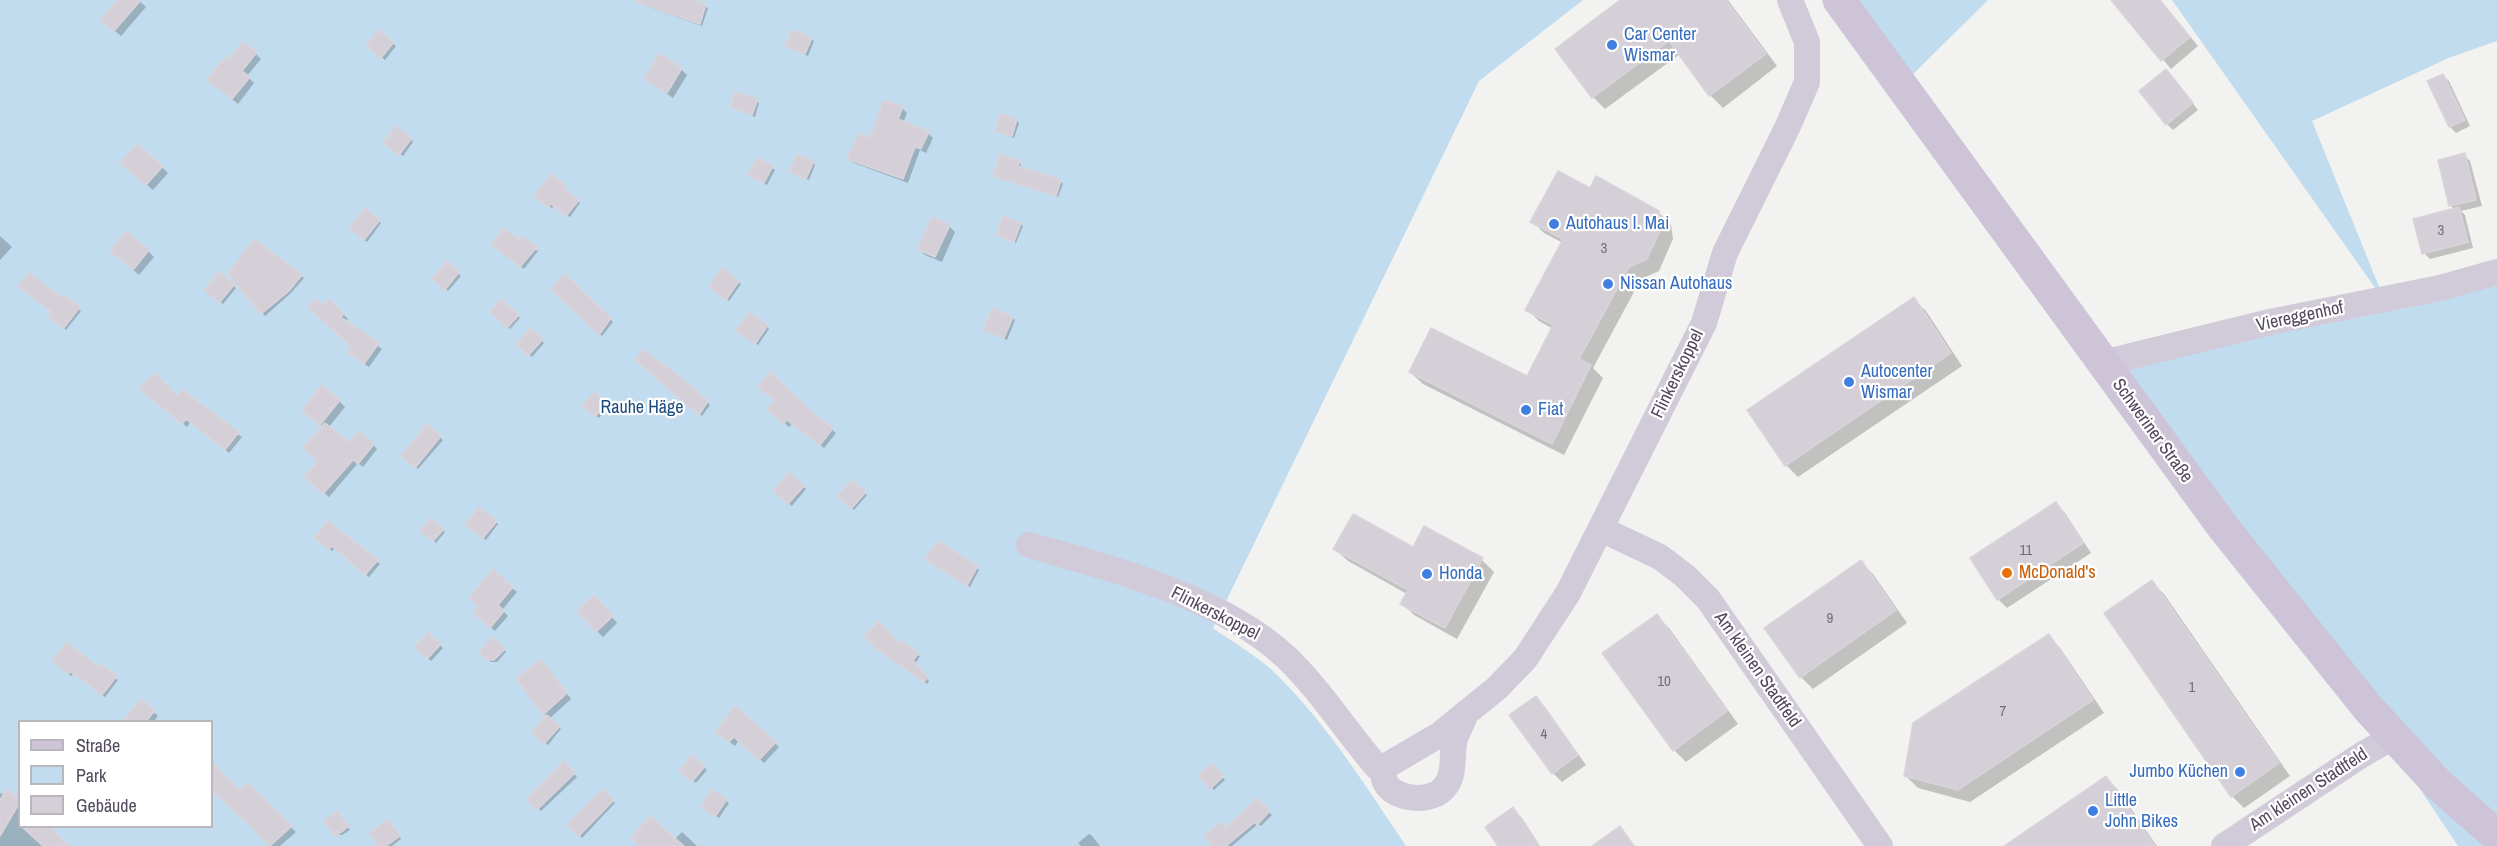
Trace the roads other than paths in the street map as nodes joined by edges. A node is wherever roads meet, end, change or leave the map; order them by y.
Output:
1 (1790, 0) edge
2 (1839, 0) edge
3 (2497, 272) edge
4 (2103, 363) junction
5 (1601, 529) junction
6 (1029, 545) dead end
7 (1466, 713) junction
8 (2395, 736) junction
9 (1386, 766) junction
10 (2497, 836) edge
11 (1880, 846) edge
12 (2224, 846) edge

1 - 5 street, Flinkerskoppel
2 - 4 main road, Schweriner Straße
3 - 4 street, Viereggenhof
4 - 8 main road, Schweriner Straße
5 - 7 street, Flinkerskoppel
5 - 11 street, Am kleinen Stadtfeld
6 - 9 street, Flinkerskoppel
7 - 9 street, Flinkerskoppel
7 - 9 street, Flinkerskoppel
8 - 10 main road, Schweriner Straße
8 - 12 street, Am kleinen Stadtfeld

